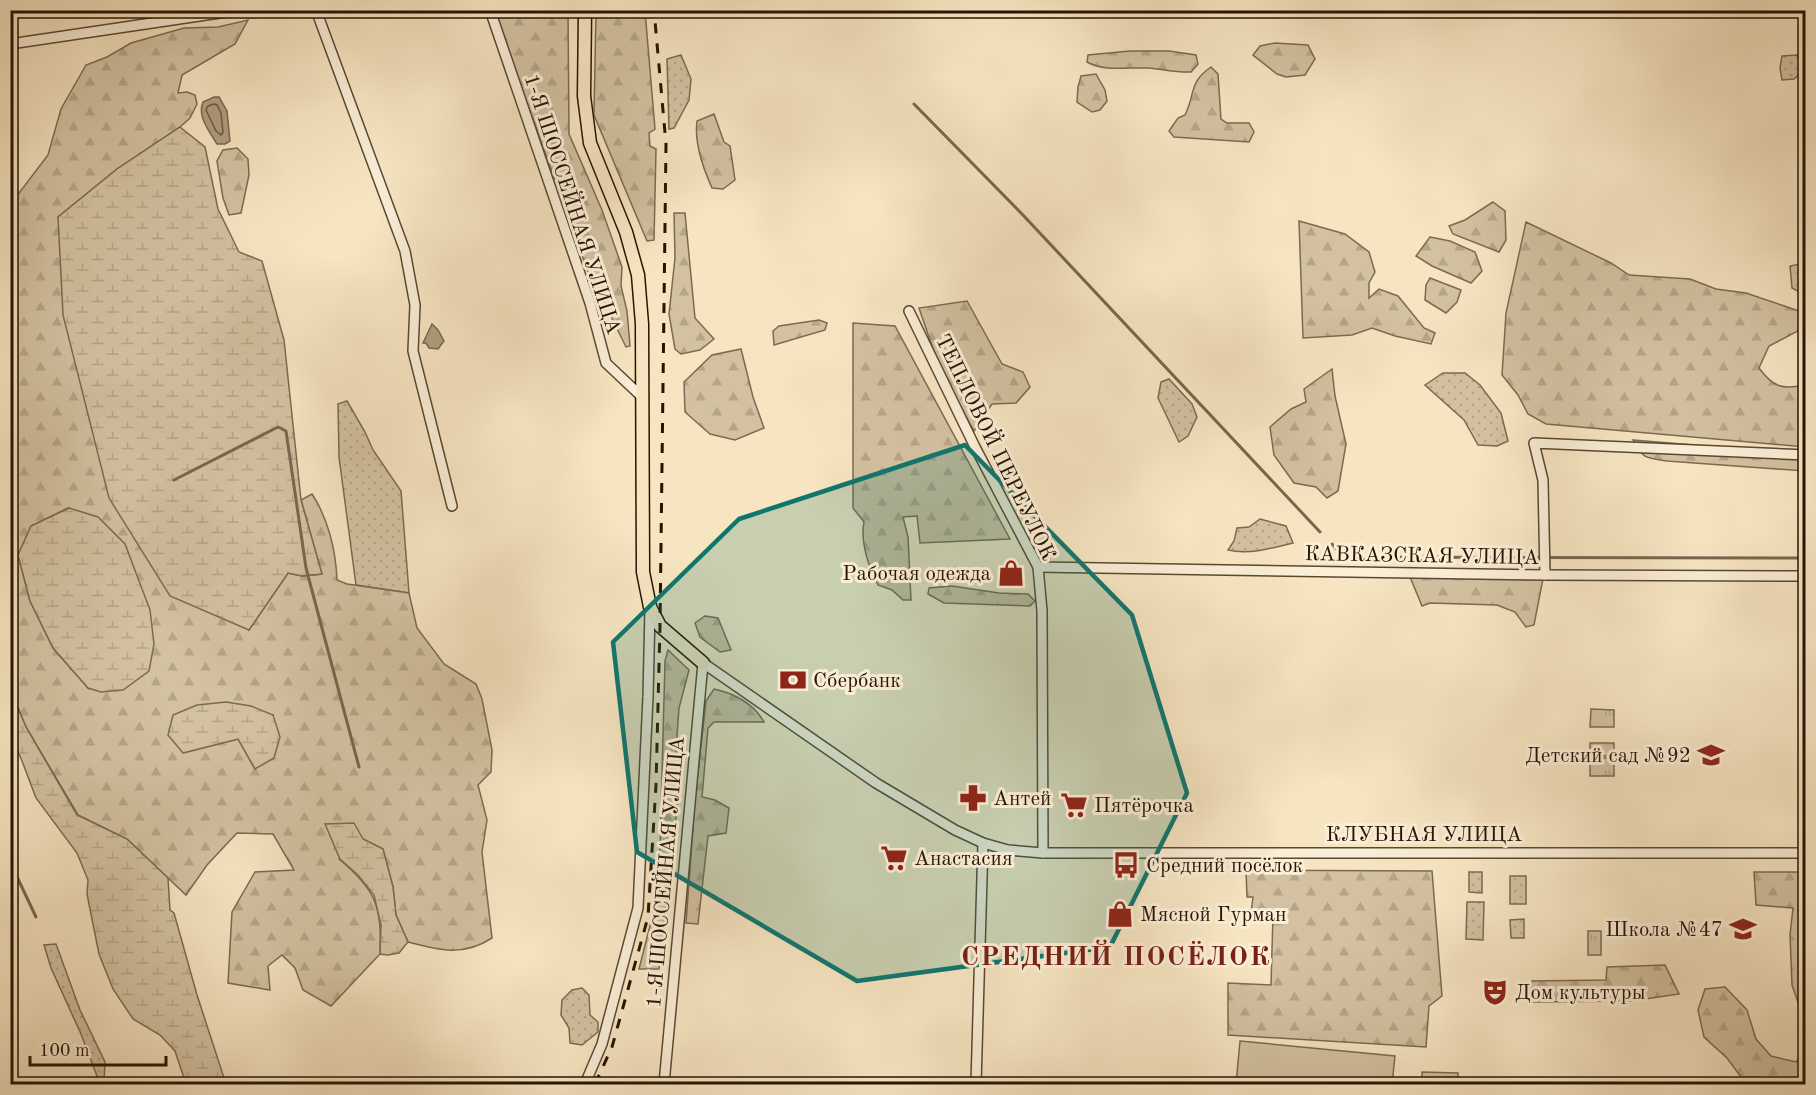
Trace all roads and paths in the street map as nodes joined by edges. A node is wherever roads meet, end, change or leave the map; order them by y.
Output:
1 (240, 10) edge
2 (316, 10) edge
3 (490, 10) edge
4 (585, 10) edge
5 (10, 44) edge
6 (909, 311) dead end
7 (641, 396) junction
8 (1806, 455) edge
9 (452, 506) dead end
10 (1038, 567) junction
11 (1545, 571) junction
12 (1806, 576) edge
13 (650, 607) junction
14 (703, 663) junction
15 (983, 843) junction
16 (1043, 853) junction
17 (1806, 853) edge
18 (585, 1084) edge
19 (664, 1084) edge
20 (976, 1084) edge

1 - 5 street
2 - 9 street
3 - 7 street, 1-Я ШОССЕЙНАЯ УЛИЦА
4 - 7 main road
6 - 10 street, ТЕПЛОВОЙ ПЕРЕУЛОК
7 - 13 main road
8 - 11 street
10 - 11 street, КАВКАЗСКАЯ УЛИЦА
10 - 16 street, ТЕПЛОВОЙ ПЕРЕУЛОК
11 - 12 street, КАВКАЗСКАЯ УЛИЦА
13 - 14 main road
13 - 18 street
14 - 15 street, КЛУБНАЯ УЛИЦА
14 - 19 street, 1-Я ШОССЕЙНАЯ УЛИЦА
15 - 16 street, КЛУБНАЯ УЛИЦА
15 - 20 street
16 - 17 street, КЛУБНАЯ УЛИЦА

